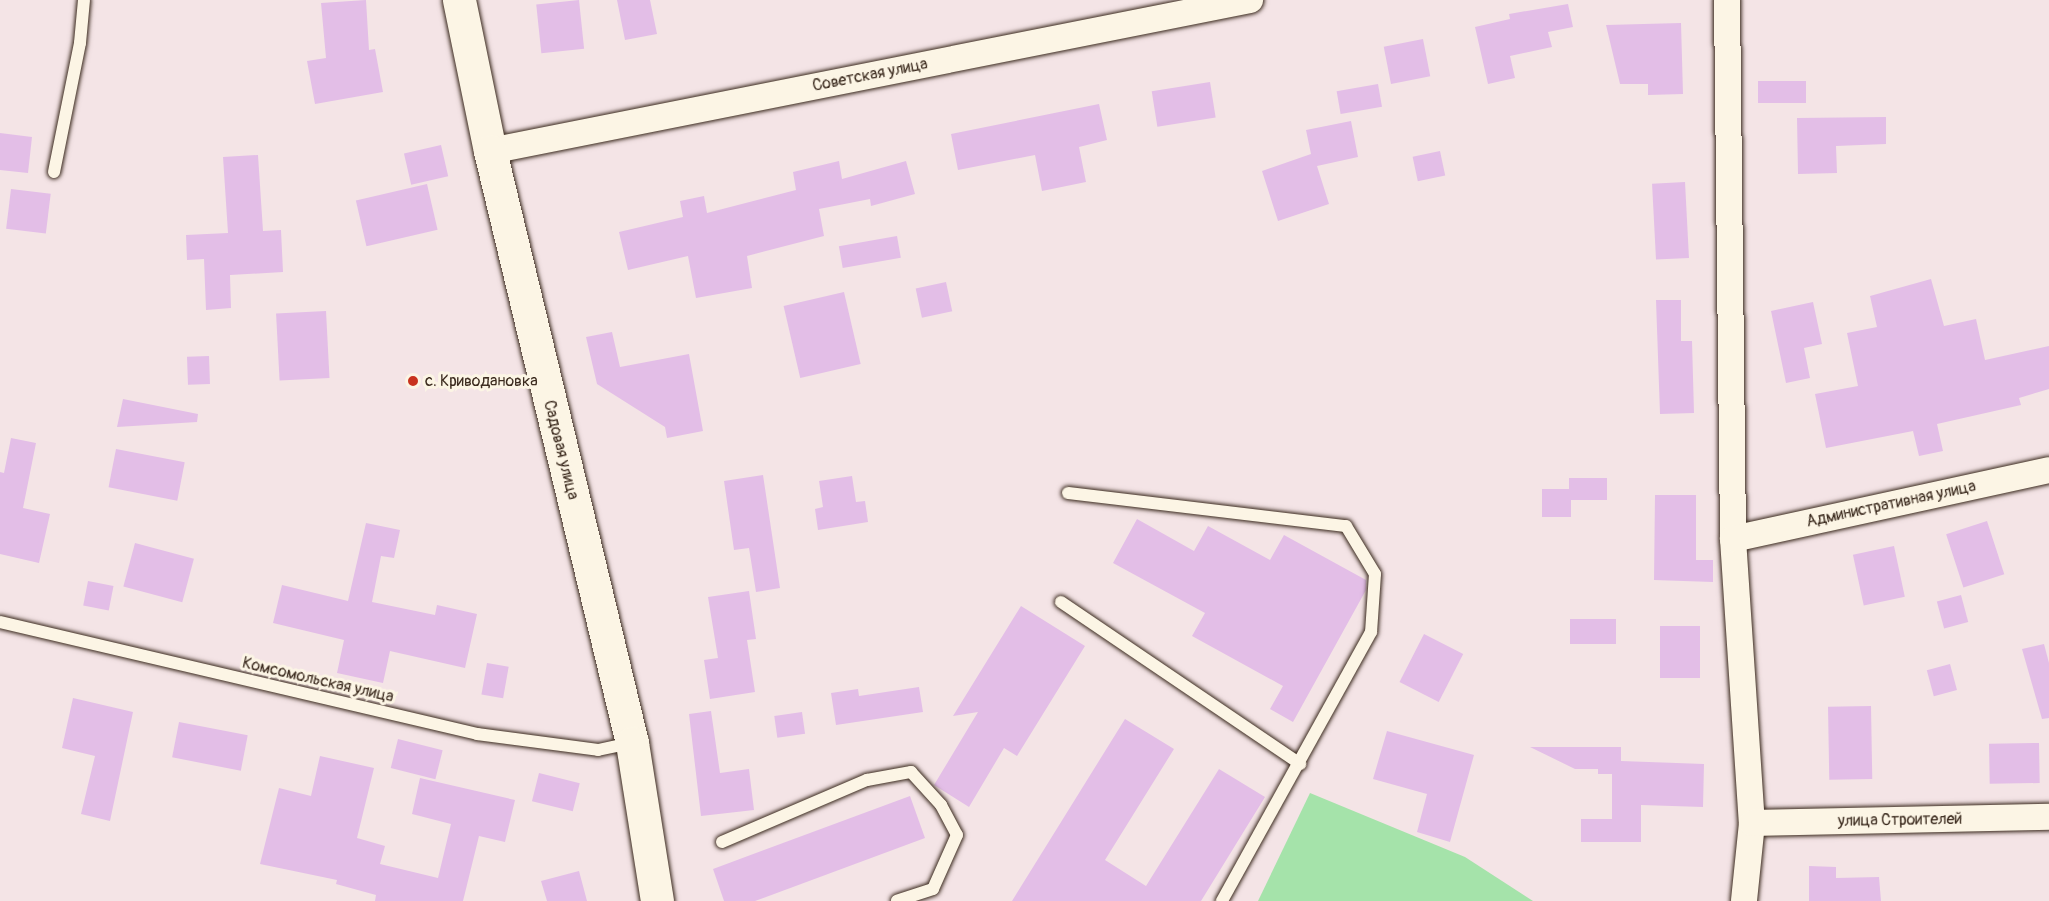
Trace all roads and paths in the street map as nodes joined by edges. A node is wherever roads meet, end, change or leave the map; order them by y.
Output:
1 (84, 0) edge
2 (459, 0) edge
3 (1250, 0) edge
4 (1727, 0) edge
5 (490, 151) junction
6 (54, 172) dead end
7 (2049, 470) edge
8 (1068, 493) dead end
9 (1733, 539) junction
10 (1061, 602) dead end
11 (0, 622) edge
12 (632, 743) junction
13 (1300, 764) junction
14 (2049, 818) edge
15 (1752, 823) junction
16 (722, 842) dead end
17 (657, 901) edge
18 (897, 901) edge
19 (1222, 901) edge
20 (1744, 901) edge

1 - 6 lane
2 - 5 street, Садовая улица
3 - 5 street, Советская улица
4 - 9 street
5 - 12 street, Садовая улица
7 - 9 street, Административная улица
8 - 13 lane
9 - 15 street
10 - 13 lane
11 - 12 lane, Комсомольская улица
12 - 17 street, Садовая улица
13 - 19 lane
14 - 15 street, улица Строителей
15 - 20 street
16 - 18 lane

